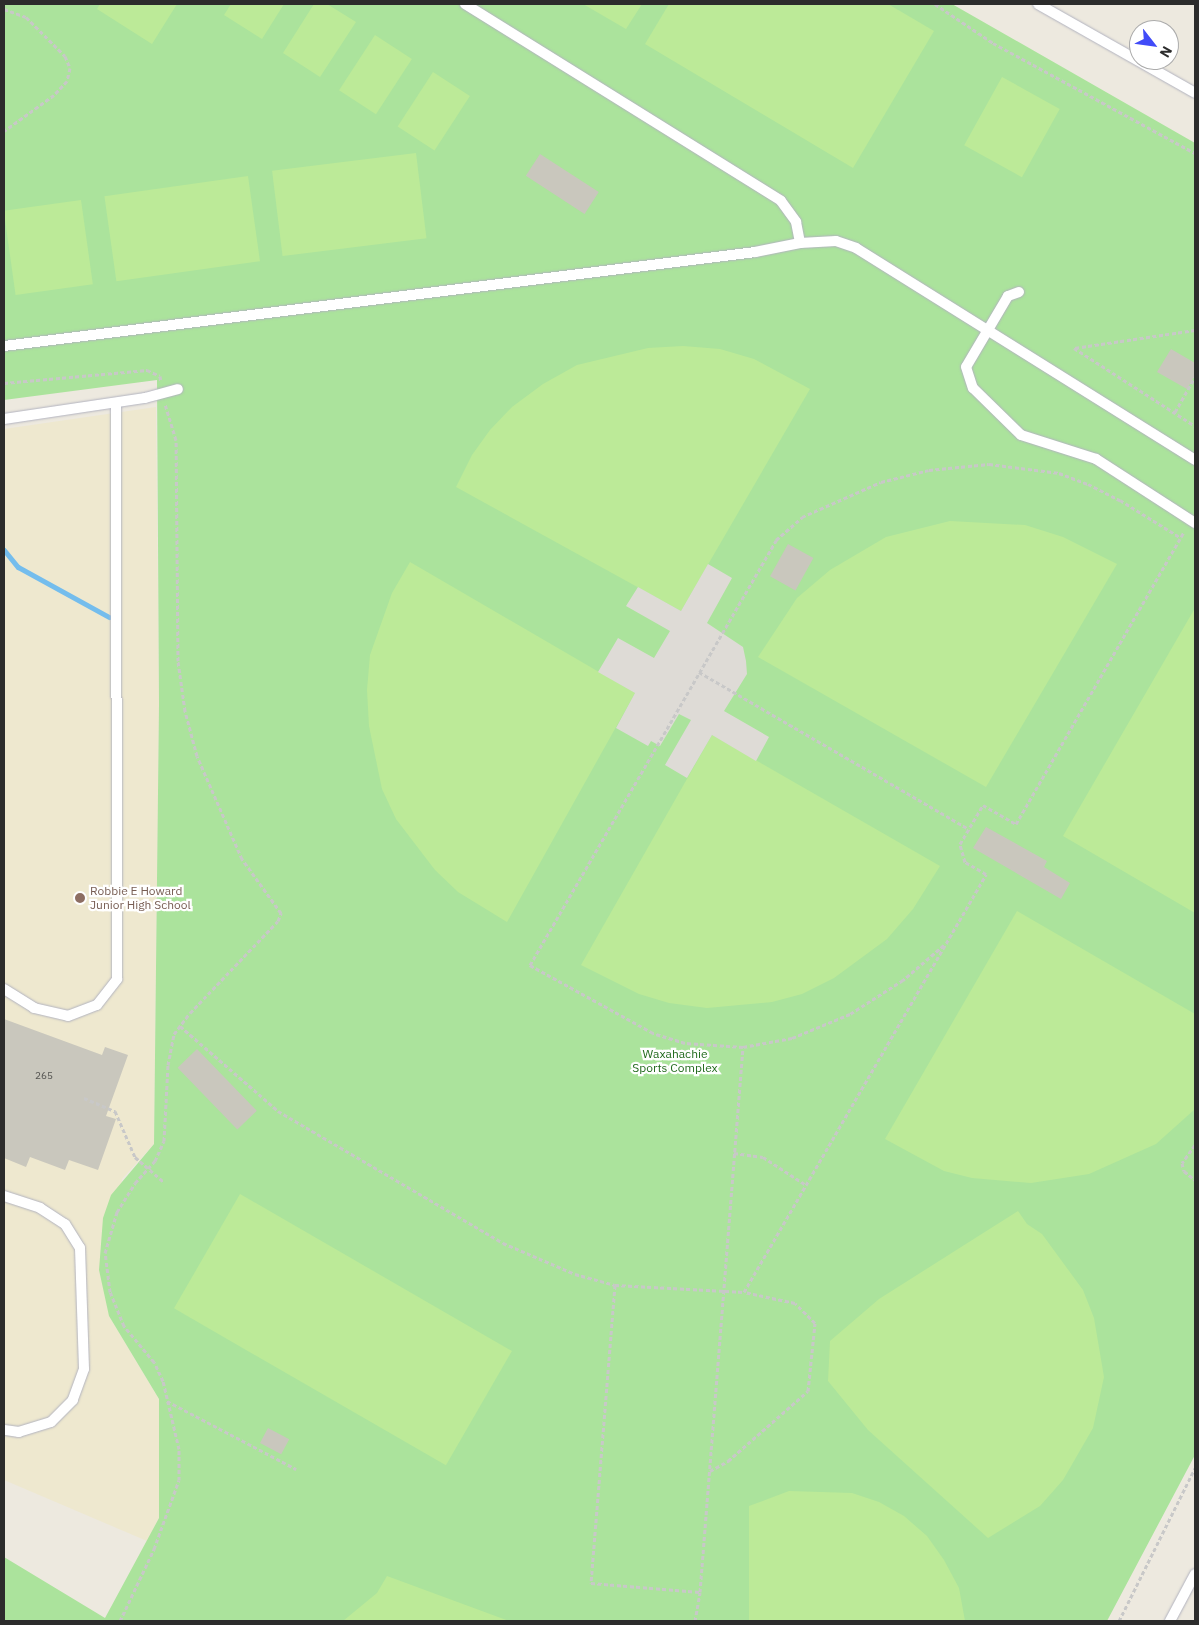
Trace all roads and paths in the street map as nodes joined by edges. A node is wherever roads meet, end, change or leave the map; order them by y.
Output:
1 (465, 4) edge
2 (935, 4) edge
3 (1038, 4) edge
4 (4, 8) edge
5 (1195, 93) edge
6 (4, 131) edge
7 (1195, 153) edge
8 (800, 243) junction
9 (1019, 292) dead end
10 (988, 330) junction
11 (1195, 330) edge
12 (4, 346) edge
13 (1195, 377) edge
14 (4, 383) edge
15 (178, 389) dead end
16 (163, 393) junction
17 (116, 403) junction
18 (1175, 412) junction
19 (4, 419) edge
20 (1195, 426) edge
21 (1195, 460) edge
22 (1193, 522) edge
23 (1181, 538) junction
24 (699, 672) junction
25 (969, 828) junction
26 (944, 945) junction
27 (4, 989) edge
28 (180, 1026) junction
29 (743, 1047) junction
30 (84, 1098) dead end
31 (1195, 1145) edge
32 (734, 1153) junction
33 (148, 1169) junction
34 (1195, 1180) edge
35 (164, 1182) dead end
36 (806, 1185) junction
37 (4, 1196) edge
38 (615, 1285) junction
39 (723, 1290) junction
40 (743, 1292) junction
41 (167, 1401) junction
42 (4, 1430) edge
43 (1195, 1468) edge
44 (296, 1469) dead end
45 (709, 1471) junction
46 (1195, 1574) edge
47 (700, 1592) junction
48 (120, 1621) edge
49 (694, 1621) edge
50 (1119, 1621) edge
51 (1170, 1621) edge

1 - 8 lane
2 - 7 path
3 - 5 lane
4 - 6 path
8 - 10 lane
8 - 12 lane
9 - 10 lane
10 - 21 lane
10 - 22 lane
11 - 18 path
13 - 18 path
14 - 16 path
15 - 16 lane
16 - 17 lane
16 - 28 path
17 - 19 lane
17 - 27 lane
18 - 20 path
22 - 23 path
23 - 24 path
23 - 25 path
24 - 25 path
24 - 29 path
25 - 26 path
26 - 29 path
26 - 36 path
28 - 33 path
28 - 38 path
29 - 32 path
30 - 33 path
31 - 34 path
32 - 36 path
32 - 39 path
33 - 35 path
33 - 41 path
36 - 40 path
37 - 42 lane
38 - 39 path
38 - 47 path
39 - 40 path
39 - 45 path
40 - 45 path
41 - 44 path
41 - 48 path
43 - 50 path
45 - 47 path
46 - 51 lane
47 - 49 path

